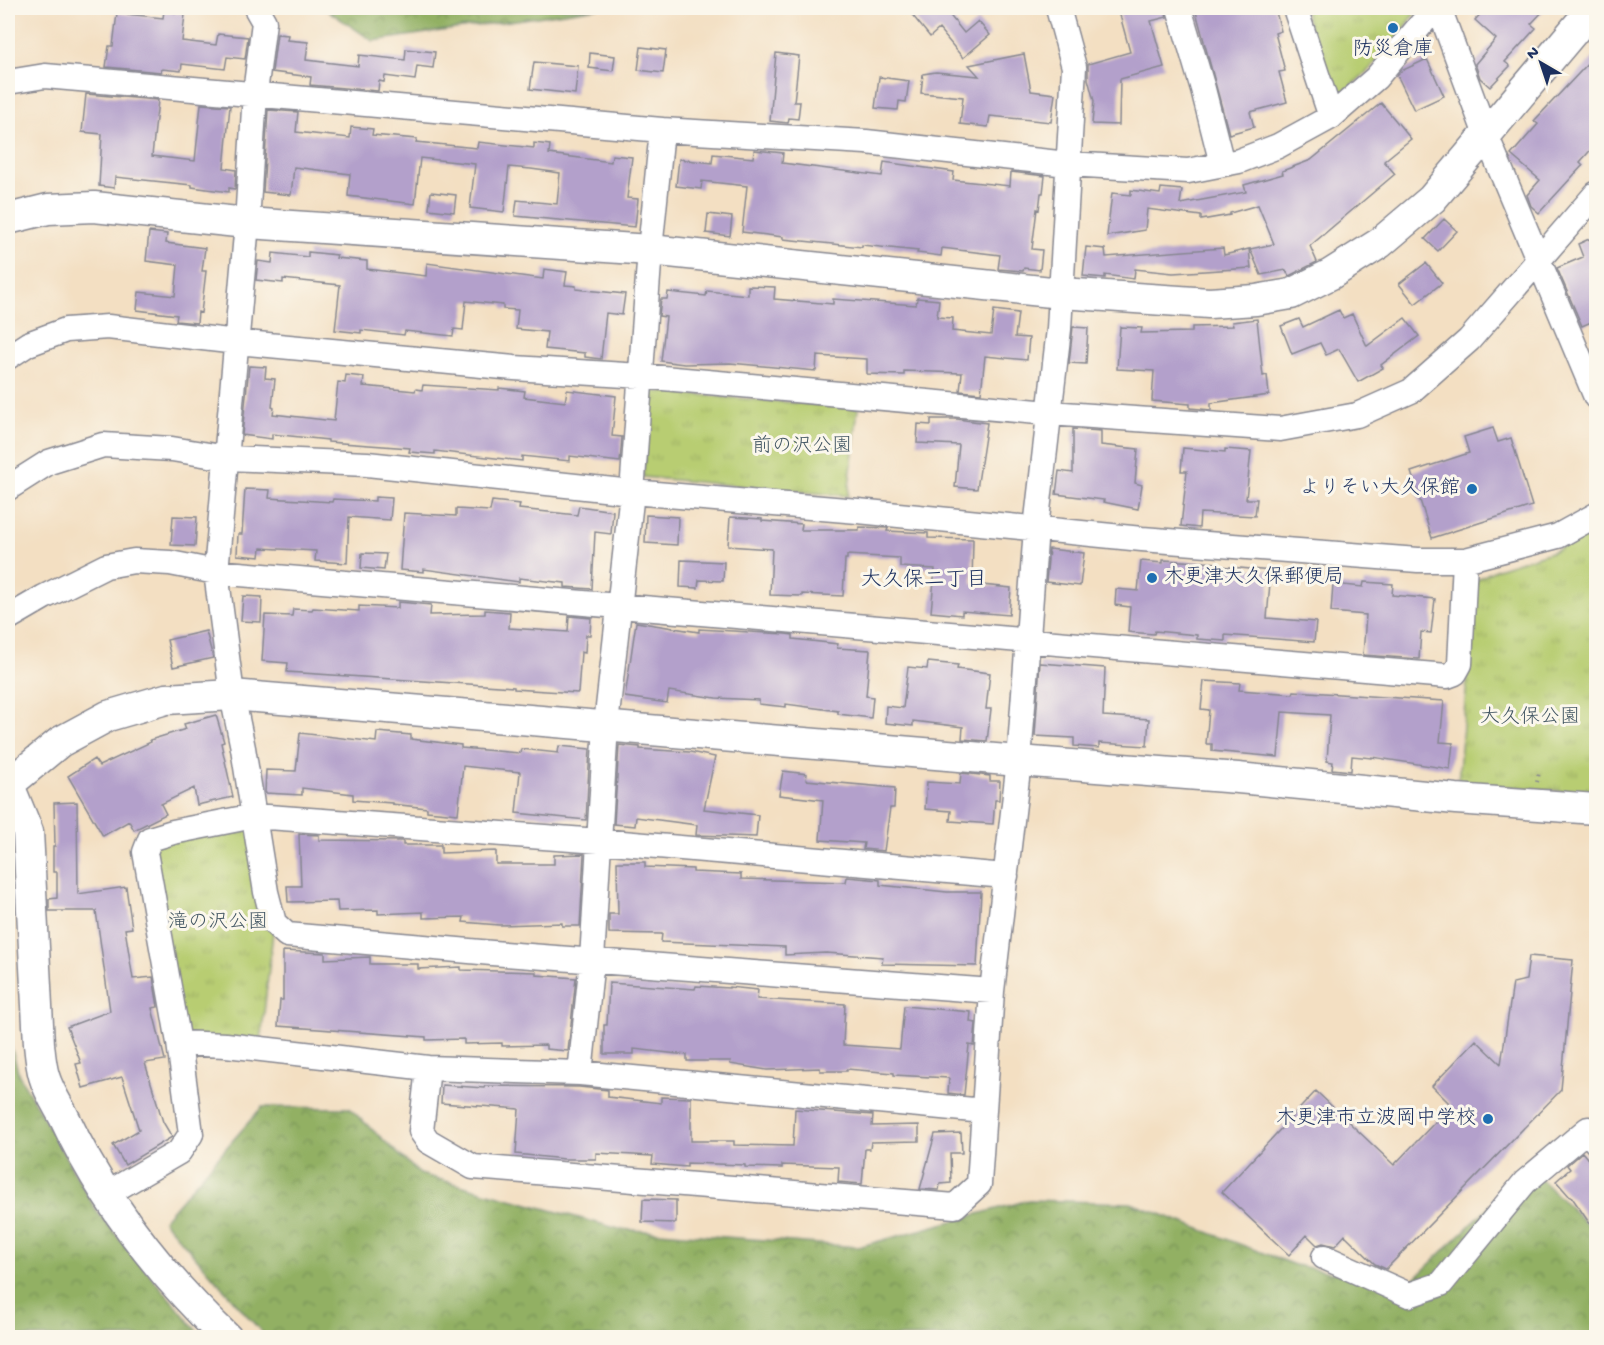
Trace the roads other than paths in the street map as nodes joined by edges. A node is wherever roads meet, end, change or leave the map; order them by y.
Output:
1 (256, 8) edge
2 (1058, 8) edge
3 (1179, 8) edge
4 (1295, 8) edge
5 (1437, 8) edge
6 (1593, 8) edge
7 (8, 81) edge
8 (255, 93) junction
9 (1331, 117) junction
10 (662, 130) junction
11 (1486, 135) junction
12 (1068, 164) junction
13 (1222, 164) junction
14 (1596, 194) edge
15 (8, 219) edge
16 (247, 223) junction
17 (650, 250) junction
18 (1539, 261) junction
19 (1061, 293) junction
20 (237, 342) junction
21 (8, 357) edge
22 (641, 376) junction
23 (1596, 397) edge
24 (1049, 413) junction
25 (227, 459) junction
26 (8, 488) edge
27 (632, 492) junction
28 (1596, 515) edge
29 (1035, 528) junction
30 (1465, 560) junction
31 (216, 572) junction
32 (619, 606) junction
33 (8, 618) edge
34 (1029, 641) junction
35 (232, 695) junction
36 (606, 725) junction
37 (1020, 761) junction
38 (8, 783) edge
39 (1596, 808) edge
40 (254, 816) junction
41 (599, 841) junction
42 (1006, 876) junction
43 (592, 960) junction
44 (992, 991) junction
45 (179, 1043) junction
46 (428, 1068) junction
47 (580, 1073) junction
48 (984, 1111) junction
49 (1596, 1142) edge
50 (105, 1195) junction
51 (1324, 1257) dead end
52 (227, 1338) edge

1 - 8 street
2 - 12 street
3 - 13 street
4 - 9 street
5 - 9 street
5 - 11 street
6 - 11 street
7 - 8 street
8 - 10 street
8 - 16 street
9 - 13 street
10 - 12 street
10 - 17 street
11 - 18 street
11 - 19 street
12 - 13 street
12 - 19 street
14 - 18 street
15 - 16 street
16 - 17 street
16 - 20 street
17 - 19 street
17 - 22 street
18 - 23 street
18 - 24 street
19 - 24 street
20 - 21 street
20 - 22 street
20 - 25 street
22 - 24 street
22 - 27 street
24 - 29 street
25 - 26 street
25 - 27 street
25 - 31 street
27 - 29 street
27 - 32 street
28 - 30 street
29 - 30 street
29 - 34 street
30 - 34 street
31 - 32 street
31 - 33 street
31 - 35 street
32 - 34 street
32 - 36 street
34 - 37 street
35 - 36 street
35 - 38 street
35 - 40 street
36 - 37 street
36 - 41 street
37 - 39 street
37 - 42 street
38 - 50 street
40 - 41 street
40 - 43 street
40 - 45 street
41 - 42 street
41 - 43 street
42 - 44 street
43 - 44 street
43 - 47 street
44 - 48 street
45 - 46 street
45 - 50 street
46 - 47 street
46 - 48 street
47 - 48 street
49 - 51 street
50 - 52 street

